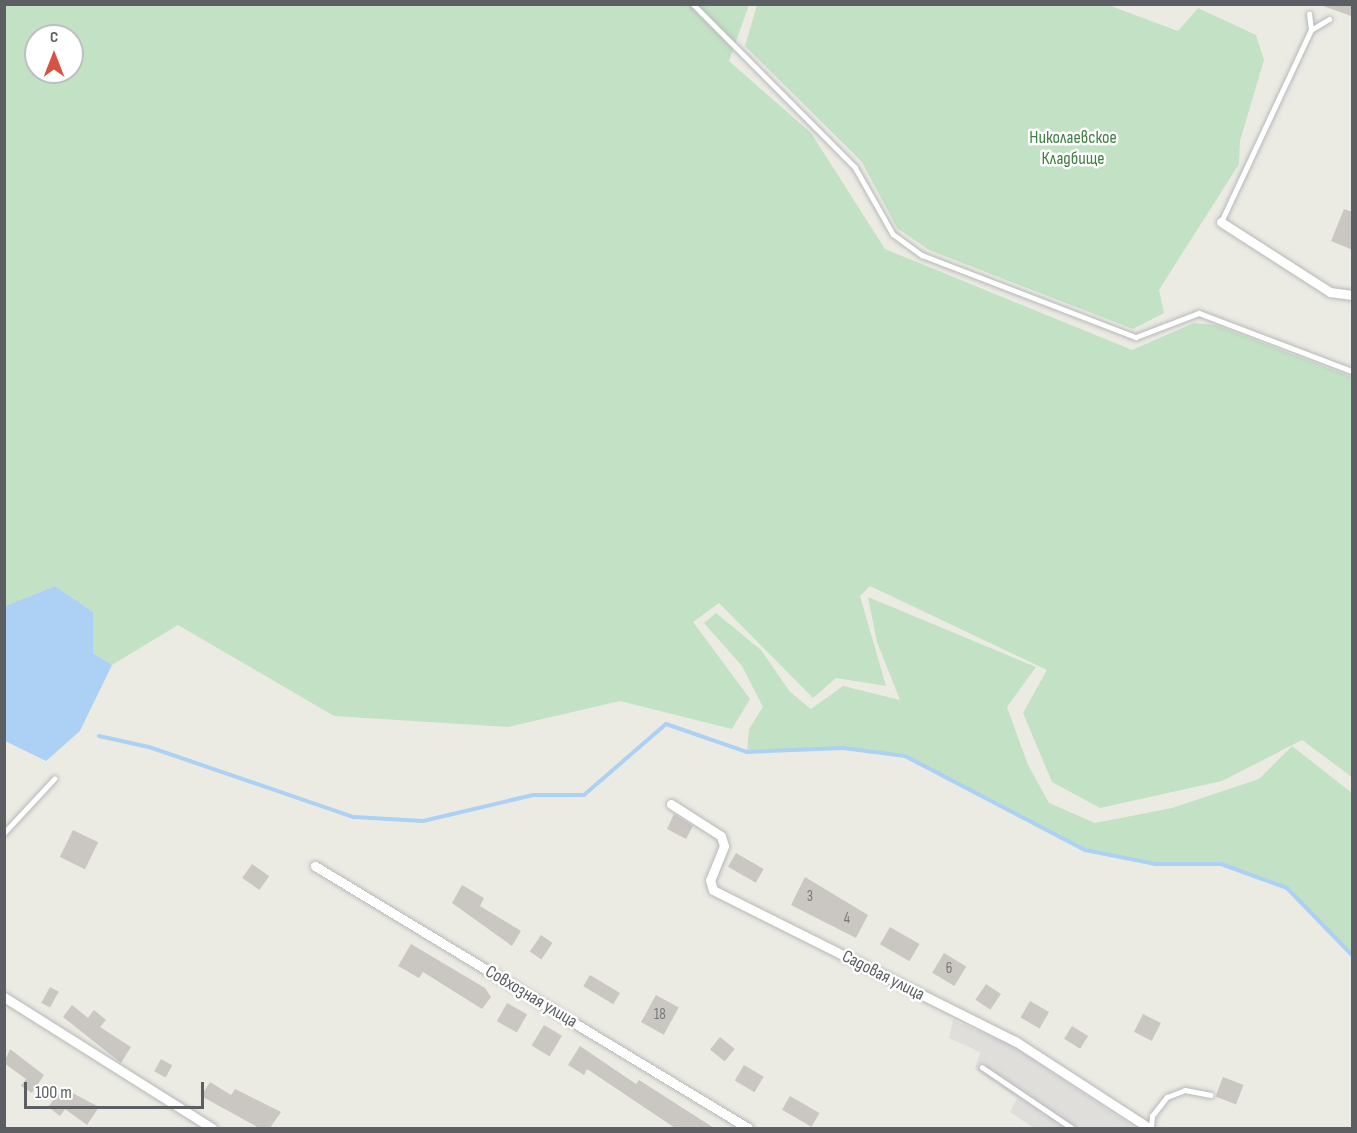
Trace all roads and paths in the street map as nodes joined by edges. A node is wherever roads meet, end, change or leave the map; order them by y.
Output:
1 (693, 4) edge
2 (1309, 14) dead end
3 (1329, 19) dead end
4 (1311, 30) junction
5 (1221, 222) joint
6 (1353, 295) edge
7 (1353, 371) edge
8 (54, 779) dead end
9 (671, 804) dead end
10 (4, 833) edge
11 (315, 866) dead end
12 (4, 997) edge
13 (982, 1067) dead end
14 (1210, 1095) dead end
15 (212, 1128) edge
16 (748, 1128) edge
17 (1072, 1128) edge
18 (1150, 1128) edge

1 - 7 lane
2 - 4 lane
3 - 4 lane
4 - 5 lane
5 - 6 street
8 - 10 lane
9 - 18 street, Садовая улица
11 - 16 street, Совхозная улица
12 - 15 street
13 - 17 lane
14 - 18 lane

